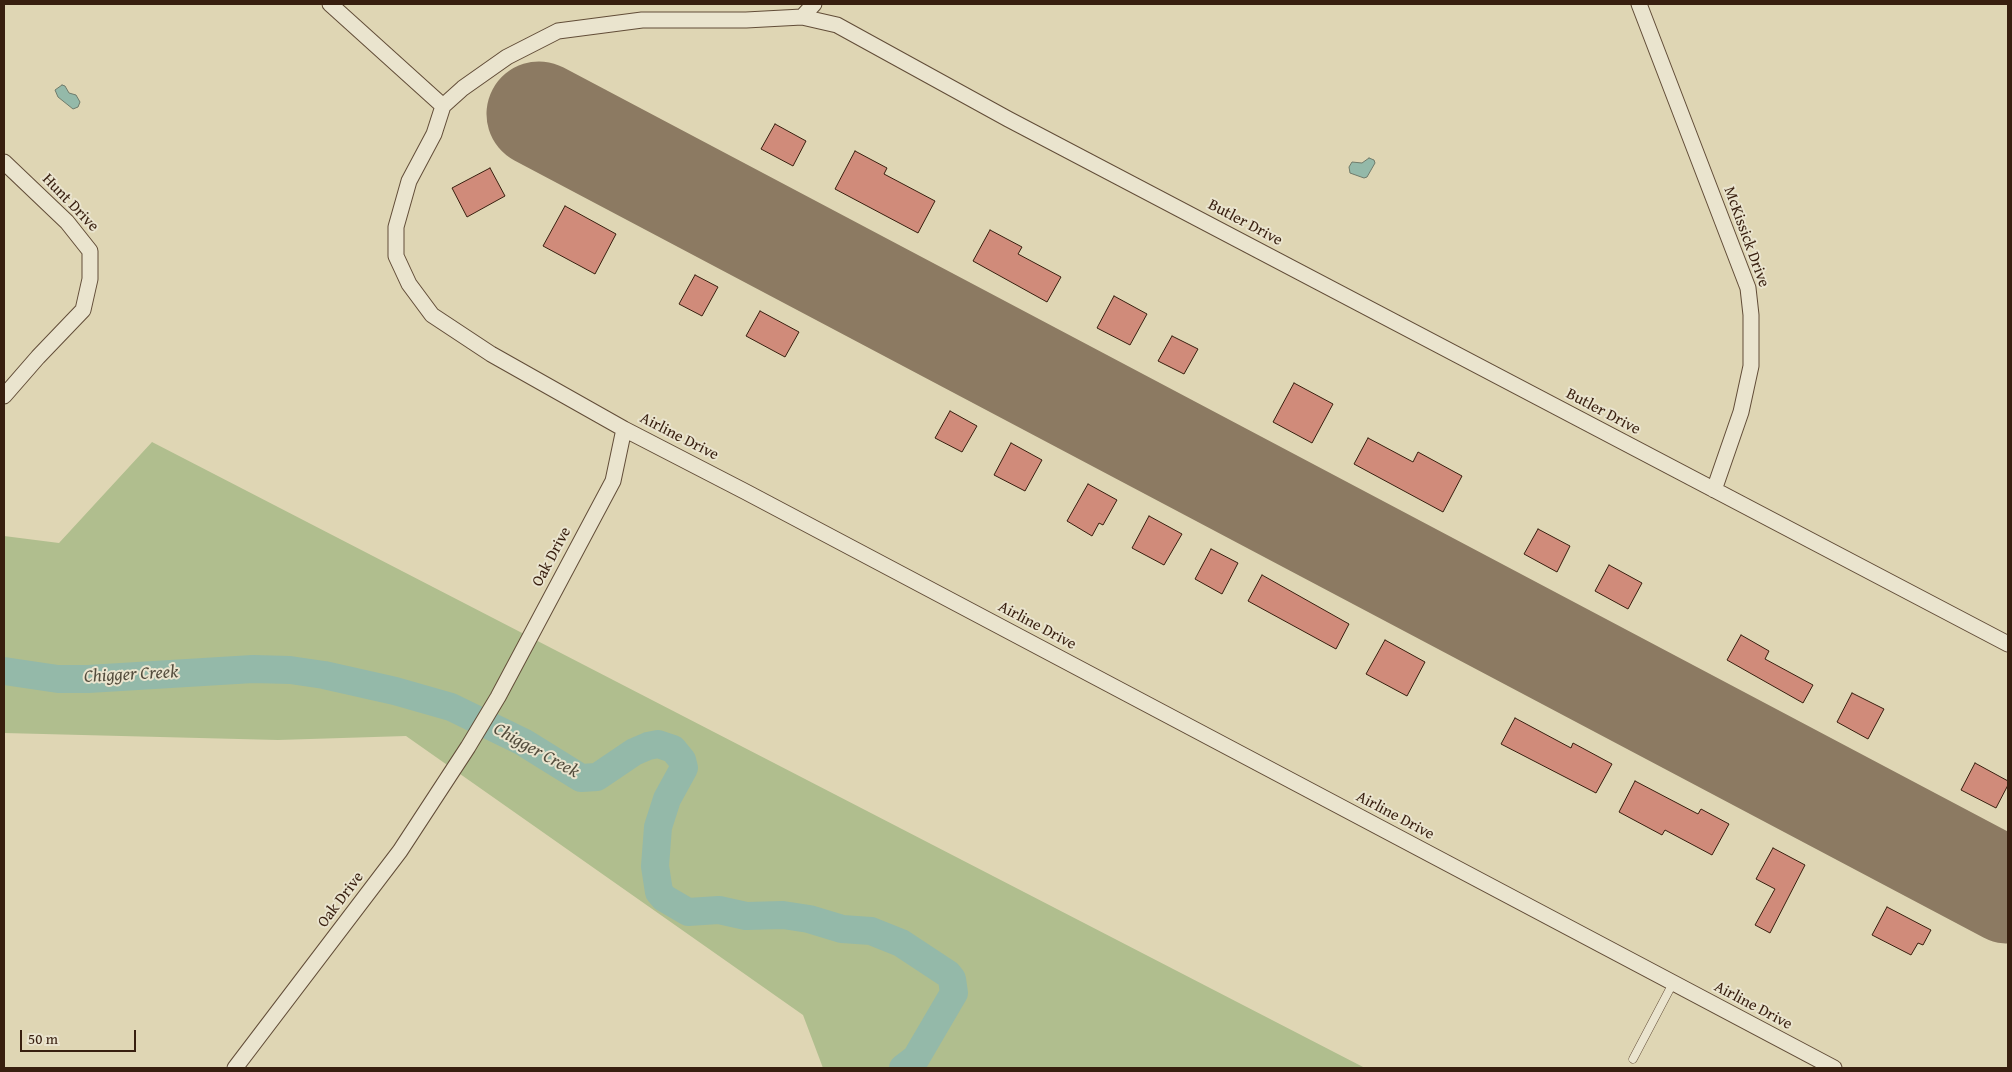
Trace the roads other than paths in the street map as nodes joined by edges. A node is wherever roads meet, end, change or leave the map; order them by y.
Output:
1 (330, 4) edge
2 (814, 4) edge
3 (1639, 4) edge
4 (802, 17) junction
5 (443, 106) junction
6 (4, 162) edge
7 (4, 396) edge
8 (624, 429) junction
9 (1714, 490) junction
10 (2008, 644) edge
11 (1673, 983) junction
12 (1633, 1059) dead end
13 (235, 1068) edge
14 (1834, 1068) edge

1 - 5 street
2 - 4 street
3 - 9 street, McKissick Drive
4 - 5 street, Butler Drive
4 - 9 street, Butler Drive
5 - 8 street, Airline Drive
6 - 7 street, Hunt Drive
8 - 11 street, Airline Drive
8 - 13 street, Oak Drive
9 - 10 street, Butler Drive
11 - 12 lane
11 - 14 street, Airline Drive

